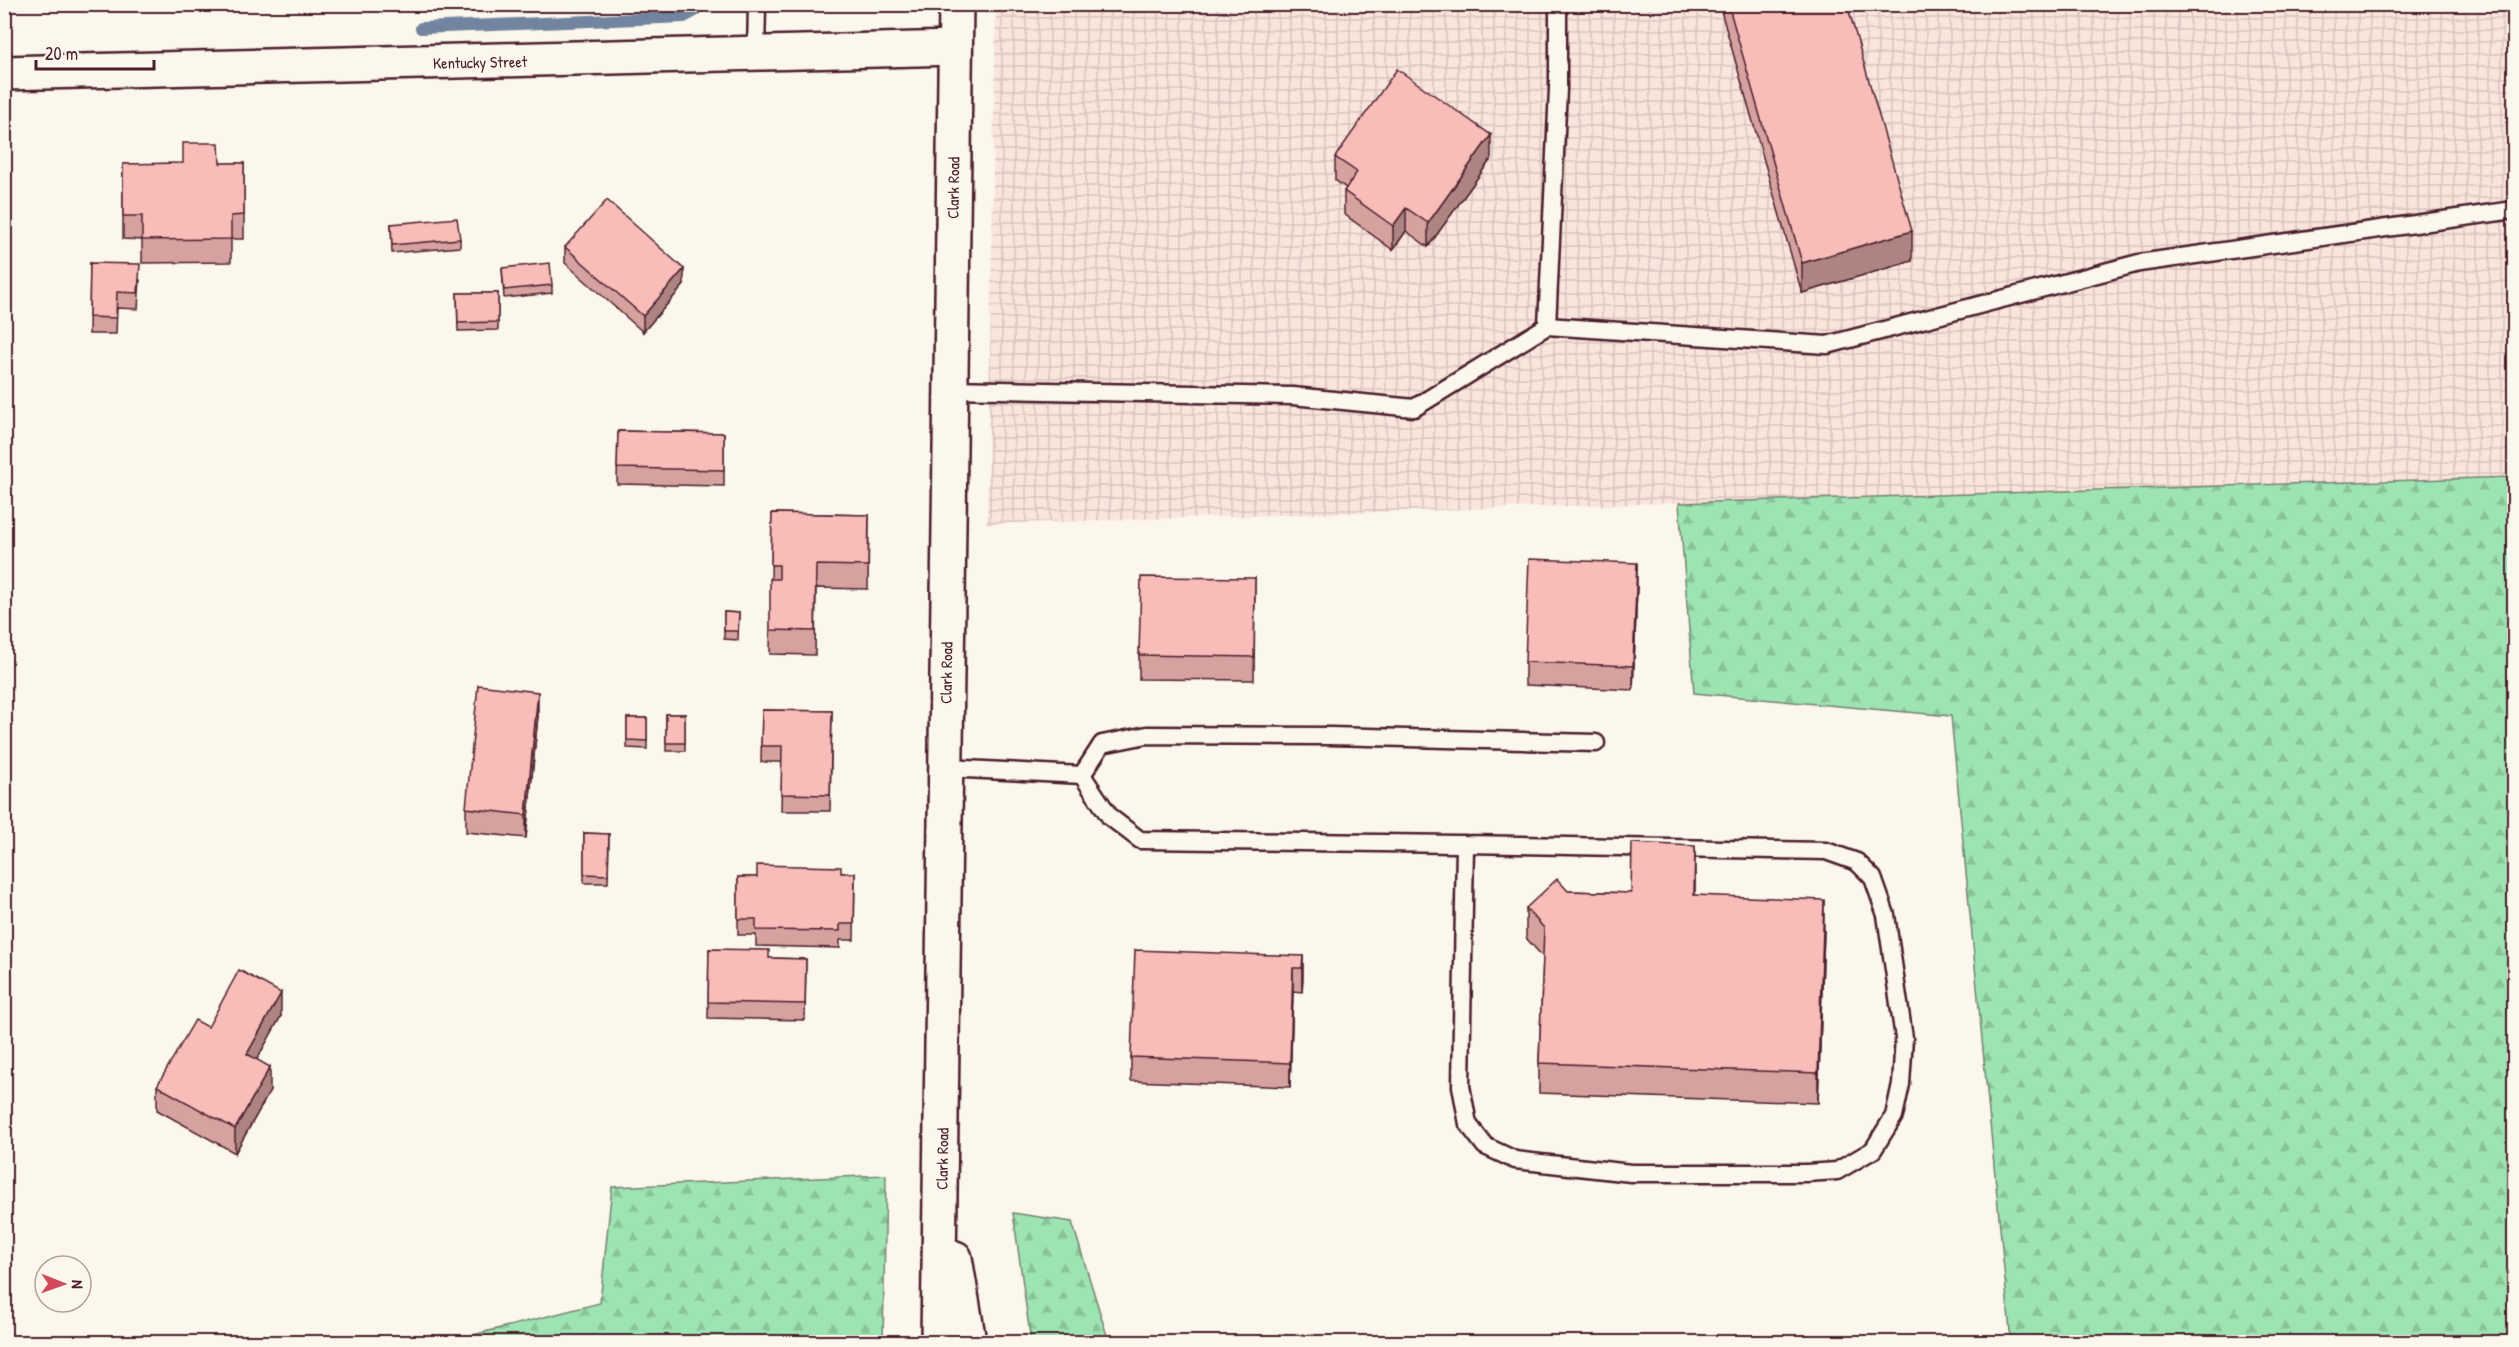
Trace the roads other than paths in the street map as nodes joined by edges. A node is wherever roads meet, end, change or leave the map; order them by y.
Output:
1 (757, 4) edge
2 (956, 4) edge
3 (1558, 4) edge
4 (955, 48) junction
5 (756, 55) junction
6 (4, 73) edge
7 (2514, 210) edge
8 (1547, 326) junction
9 (950, 389) junction
10 (1596, 743) dead end
11 (945, 768) junction
12 (1082, 775) junction
13 (1465, 844) junction
14 (942, 1177) junction
15 (938, 1342) edge
16 (969, 1342) edge

1 - 5 lane
2 - 4 street, Clark Road
3 - 8 lane
4 - 5 street, Kentucky Street
4 - 9 street, Clark Road
5 - 6 street, Kentucky Street
7 - 8 lane
8 - 9 lane
9 - 11 street, Clark Road
10 - 12 lane
11 - 12 lane
11 - 14 street, Clark Road
12 - 13 lane
13 - 13 lane
14 - 15 street, Clark Road
14 - 16 street

